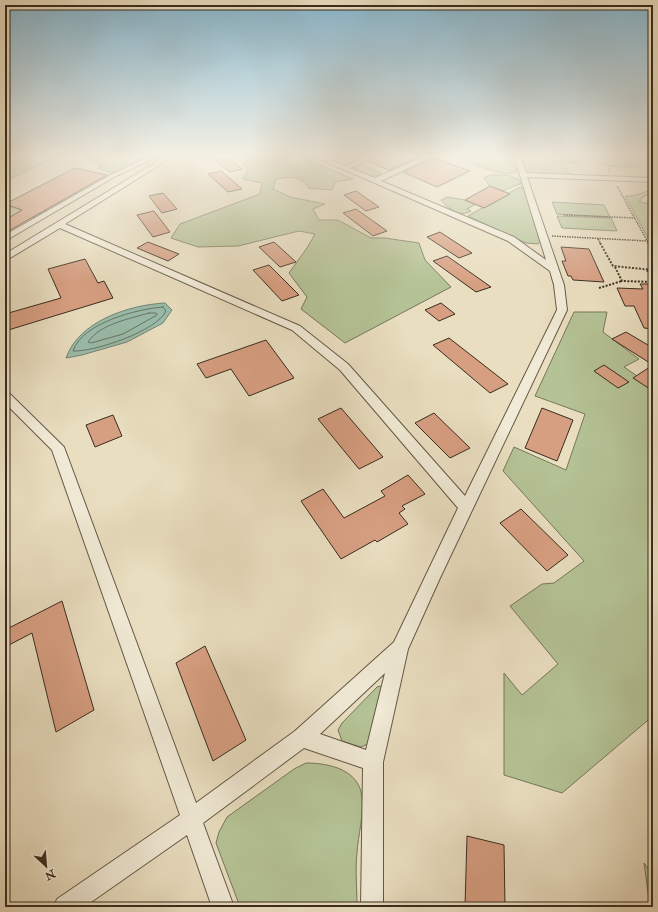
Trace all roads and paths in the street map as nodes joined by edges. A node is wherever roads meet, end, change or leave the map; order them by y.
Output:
1 (73, 199) edge
2 (103, 199) edge
3 (416, 199) edge
4 (531, 199) edge
5 (624, 199) edge
6 (564, 215) dead end
7 (635, 218) junction
8 (60, 225) junction
9 (543, 236) junction
10 (5, 238) edge
11 (598, 238) junction
12 (648, 241) junction
13 (653, 251) edge
14 (5, 258) edge
15 (615, 267) junction
16 (647, 269) junction
17 (554, 270) junction
18 (653, 270) edge
19 (622, 280) junction
20 (653, 282) edge
21 (599, 288) dead end
22 (5, 396) edge
23 (466, 508) junction
24 (400, 648) junction
25 (302, 738) junction
26 (373, 762) junction
27 (191, 819) junction
28 (65, 907) edge
29 (223, 907) edge
30 (372, 907) edge

1 - 10 street
2 - 8 street
3 - 17 street
4 - 9 street
5 - 7 path
6 - 7 path
7 - 12 path
8 - 14 street
8 - 23 street
9 - 11 path
9 - 17 street
11 - 12 path
11 - 15 path
12 - 13 path
15 - 16 path
15 - 19 path
16 - 18 path
16 - 20 path
17 - 23 street
19 - 20 path
19 - 21 path
22 - 27 street
23 - 24 street
24 - 25 street
24 - 26 street
25 - 26 street
25 - 27 street
26 - 30 street
27 - 28 street
27 - 29 street

